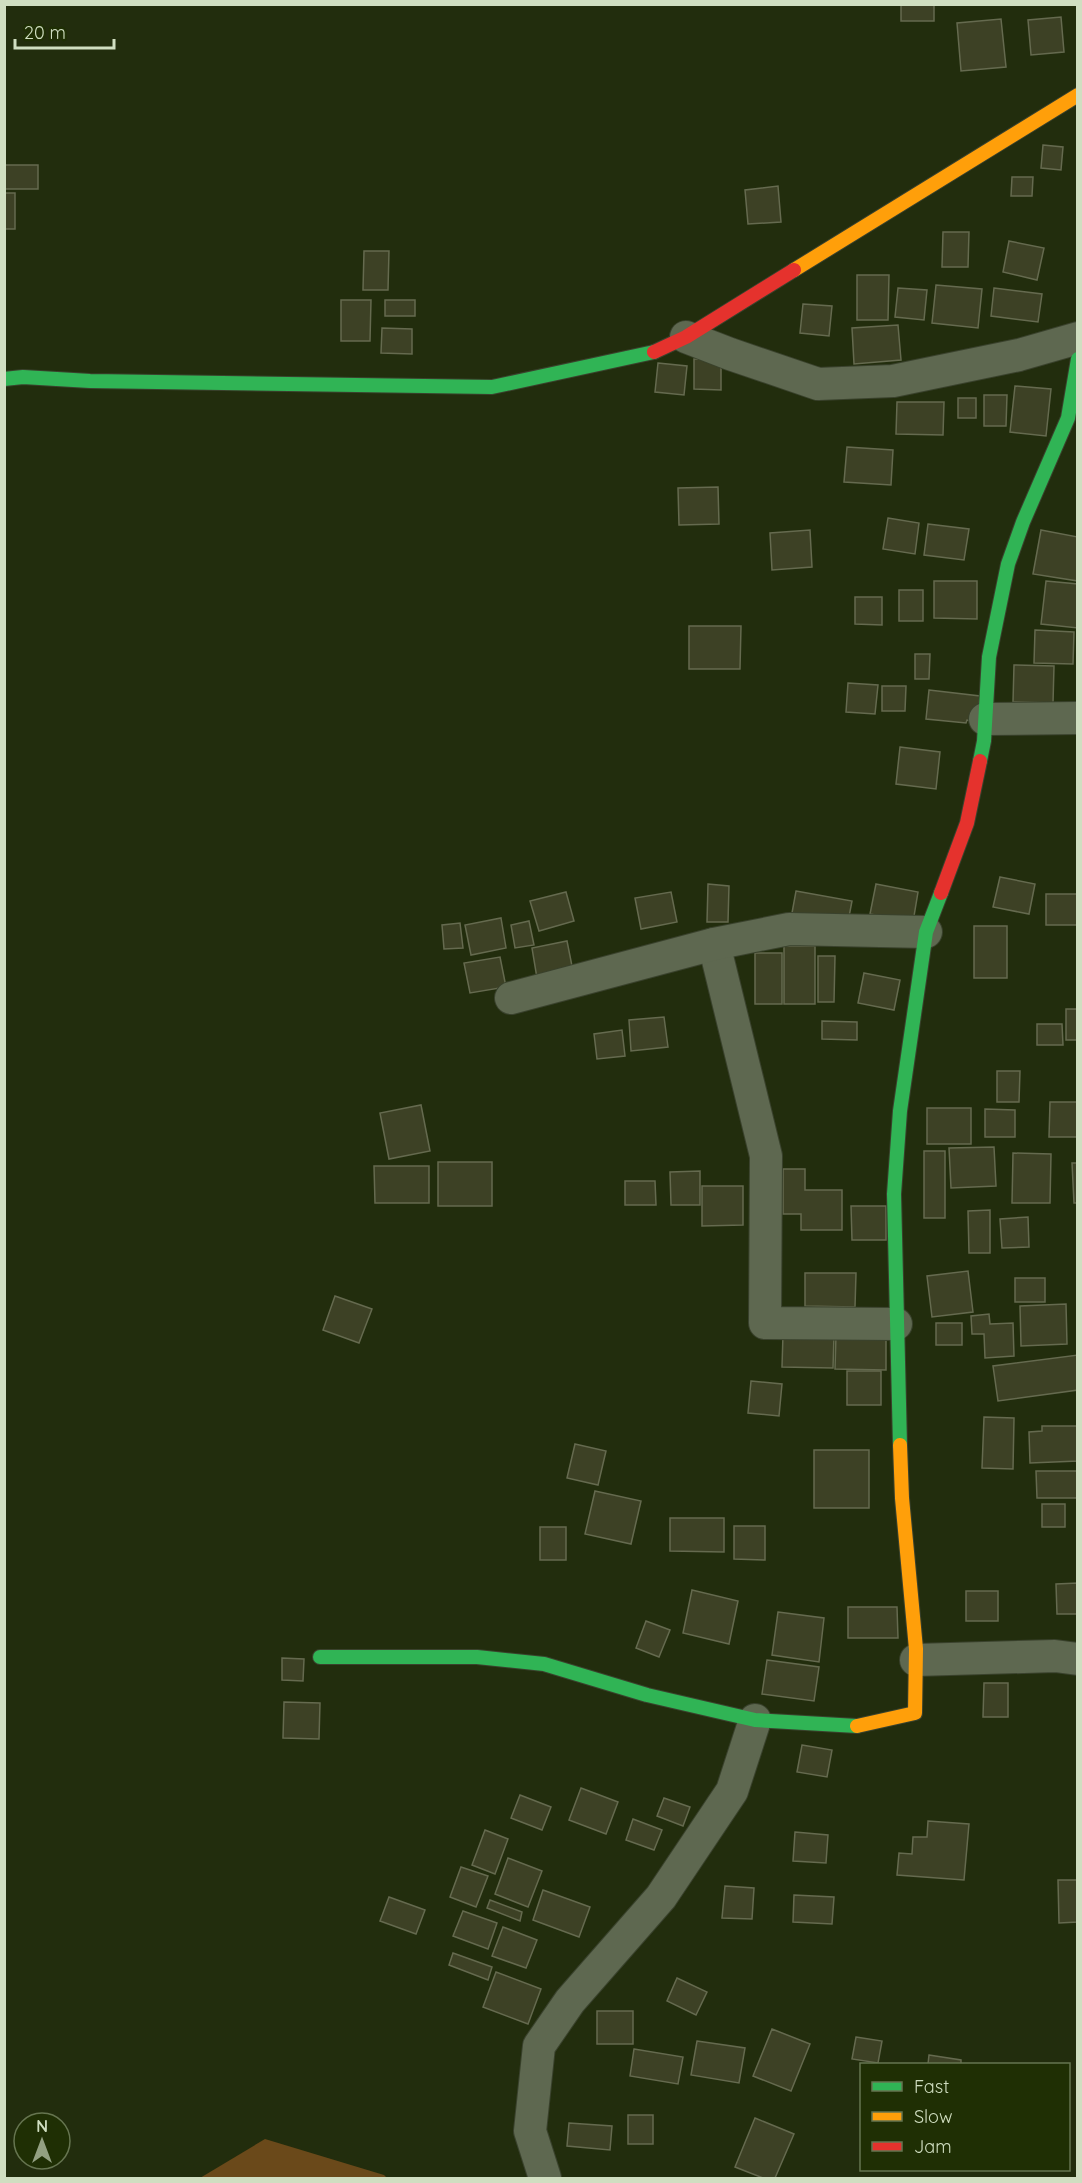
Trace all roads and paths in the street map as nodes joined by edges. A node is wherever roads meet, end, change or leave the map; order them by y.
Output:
1 (1077, 95) edge
2 (686, 337) junction
3 (1077, 338) edge
4 (1077, 359) edge
5 (4, 379) edge
6 (1077, 718) edge
7 (985, 719) junction
8 (926, 932) junction
9 (714, 945) junction
10 (511, 998) dead end
11 (896, 1324) junction
12 (320, 1657) dead end
13 (1077, 1659) edge
14 (916, 1660) junction
15 (756, 1720) junction
16 (545, 2178) edge

1 - 2 street
2 - 3 street
2 - 5 street
4 - 7 street
6 - 7 street
7 - 8 street
8 - 9 street
8 - 11 street
9 - 10 street
9 - 11 street
11 - 14 street
12 - 15 street
13 - 14 street
14 - 15 street
15 - 16 street

